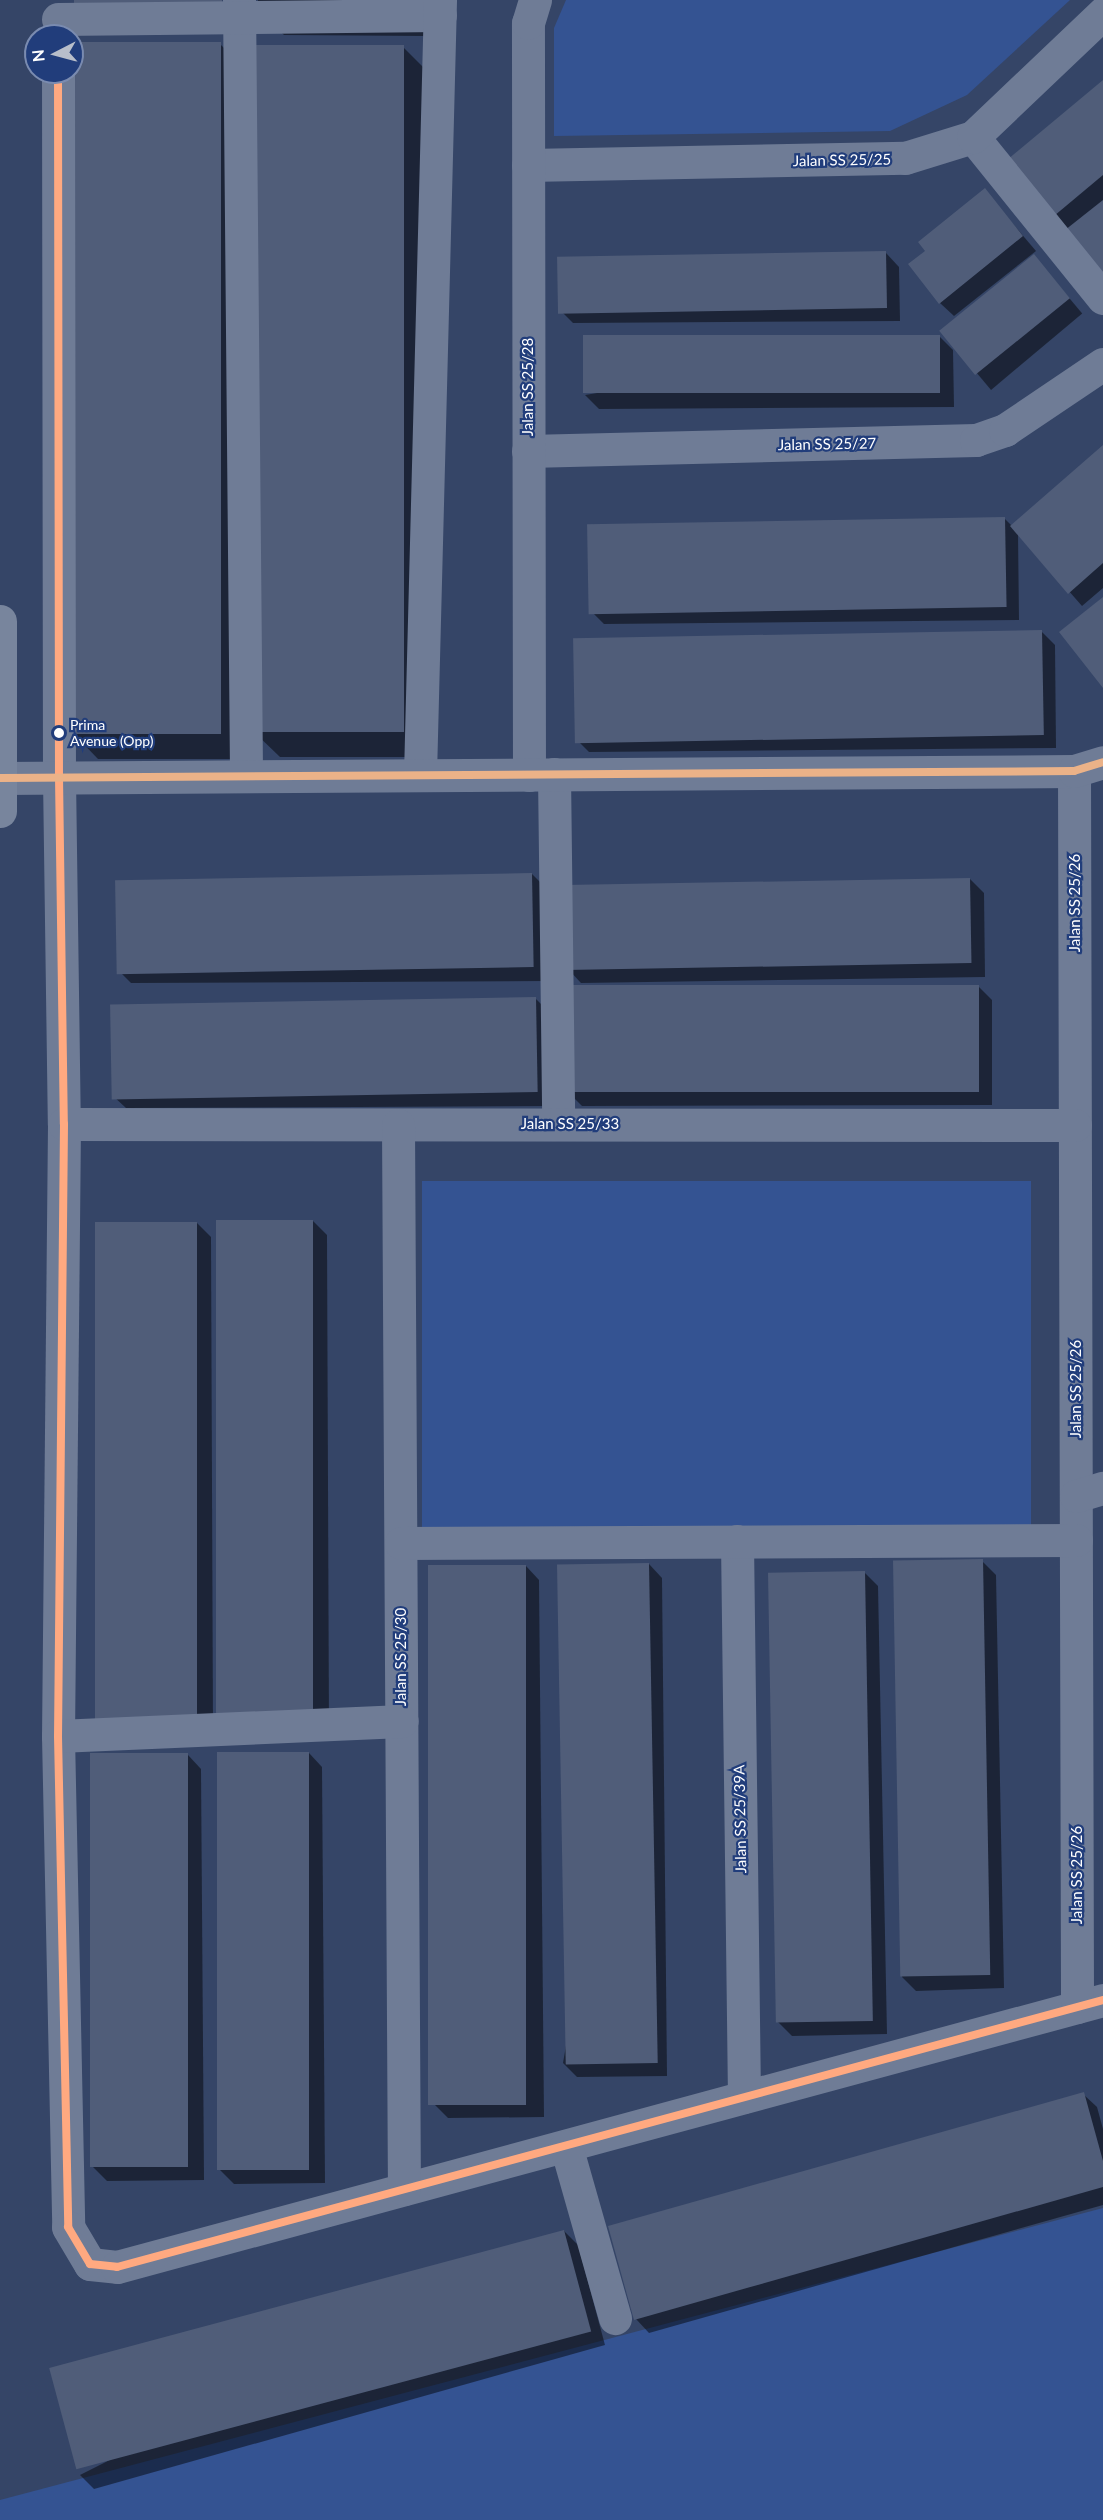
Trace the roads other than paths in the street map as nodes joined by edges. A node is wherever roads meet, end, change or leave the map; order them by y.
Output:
1 (535, 0) edge
2 (440, 7) edge
3 (239, 8) edge
4 (1103, 13) edge
5 (58, 18) edge
6 (58, 84) edge
7 (973, 137) junction
8 (528, 165) junction
9 (1103, 298) edge
10 (1099, 376) edge
11 (528, 451) junction
12 (0, 621) edge
13 (1089, 766) edge
14 (542, 774) junction
15 (420, 775) junction
16 (246, 776) junction
17 (59, 777) junction
18 (2, 778) junction
19 (0, 811) edge
20 (64, 1124) junction
21 (558, 1124) junction
22 (398, 1125) junction
23 (1075, 1125) junction
24 (1090, 1492) edge
25 (1076, 1539) junction
26 (737, 1541) junction
27 (401, 1543) junction
28 (1090, 1658) edge
29 (402, 1721) junction
30 (58, 1736) junction
31 (1096, 2004) edge
32 (744, 2097) junction
33 (566, 2146) junction
34 (404, 2189) junction
35 (615, 2318) dead end

1 - 8 street, Jalan SS 25/28
2 - 3 street
2 - 15 street
3 - 5 street
3 - 16 street
4 - 7 street, Jalan SS 25/25
6 - 17 street
7 - 8 street, Jalan SS 25/25
7 - 9 street
8 - 11 street, Jalan SS 25/28
10 - 11 street, Jalan SS 25/27
11 - 14 street, Jalan SS 25/28
12 - 18 main road
13 - 14 street
13 - 23 street, Jalan SS 25/26
14 - 15 street
14 - 21 street, Jalan SS 25/28
15 - 16 street
16 - 17 street
17 - 18 street
17 - 20 street
18 - 19 main road
20 - 22 street, Jalan SS 25/33
20 - 30 street
21 - 22 street, Jalan SS 25/33
21 - 23 street, Jalan SS 25/33
22 - 27 street, Jalan SS 25/30
23 - 24 street, Jalan SS 25/26
24 - 25 street, Jalan SS 25/26
25 - 26 street
25 - 28 street, Jalan SS 25/26
26 - 27 street
26 - 32 street, Jalan SS 25/39A
27 - 29 street, Jalan SS 25/30
28 - 31 street, Jalan SS 25/26
29 - 30 street
29 - 34 street, Jalan SS 25/30
30 - 34 street
31 - 32 street
32 - 33 street
33 - 34 street
33 - 35 street

